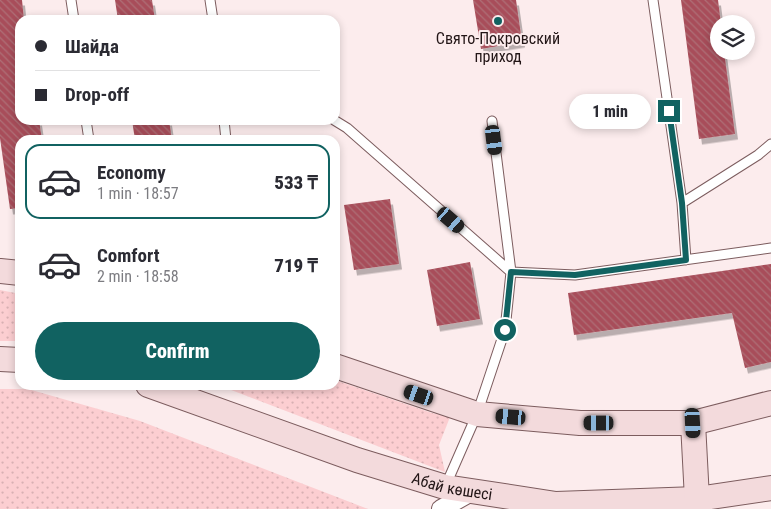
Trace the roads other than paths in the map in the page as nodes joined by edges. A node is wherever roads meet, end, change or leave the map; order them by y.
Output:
1 (72, 0) edge
2 (210, 0) edge
3 (653, 0) edge
4 (74, 15) edge
5 (212, 15) edge
6 (492, 121) dead end
7 (340, 124) edge
8 (771, 144) edge
9 (682, 203) junction
10 (771, 248) edge
11 (686, 260) junction
12 (0, 270) edge
13 (15, 272) edge
14 (511, 272) junction
15 (0, 359) edge
16 (15, 360) edge
17 (340, 368) edge
18 (162, 390) edge
19 (771, 403) edge
20 (477, 414) junction
21 (693, 423) junction
22 (771, 488) edge
23 (443, 498) edge
24 (697, 499) junction
25 (504, 502) edge
26 (643, 505) edge

1 - 4 lane
2 - 5 lane
3 - 9 lane
6 - 14 lane
7 - 14 lane
8 - 9 lane
9 - 11 lane
10 - 11 lane
11 - 14 lane
12 - 13 street
14 - 20 lane
15 - 16 street
17 - 20 street
18 - 23 street, Абай көшесі
19 - 21 street
20 - 21 street
20 - 23 lane
21 - 24 street
22 - 24 street, Абай көшесі
23 - 25 street, Абай көшесі
24 - 26 street, Абай көшесі
25 - 26 street, Абай көшесі

